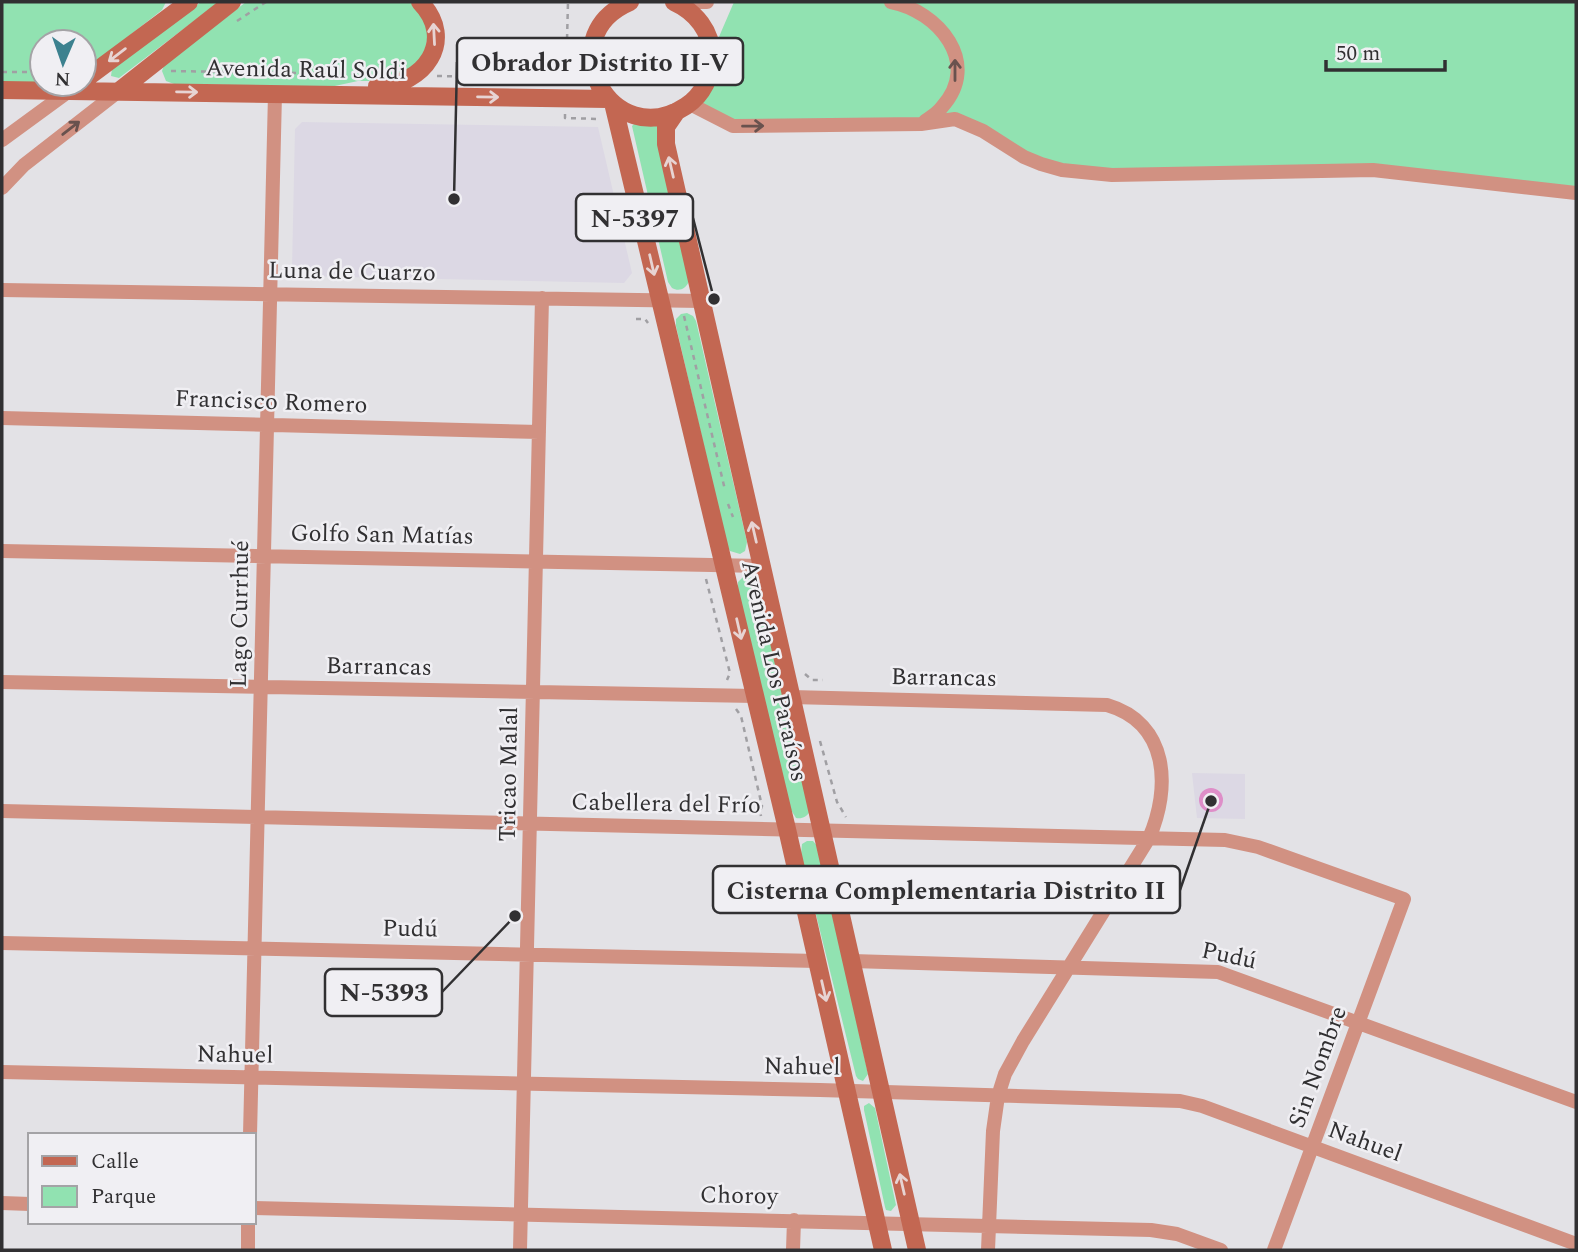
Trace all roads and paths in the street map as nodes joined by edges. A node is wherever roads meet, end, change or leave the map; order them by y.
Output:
1 (189, 2) edge
2 (232, 2) edge
3 (420, 2) edge
4 (568, 2) edge
5 (630, 2) edge
6 (675, 2) edge
7 (707, 2) edge
8 (891, 2) edge
9 (98, 70) edge
10 (162, 71) dead end
11 (2, 72) edge
12 (28, 72) edge
13 (366, 74) dead end
14 (435, 76) dead end
15 (566, 78) junction
16 (566, 86) dead end
17 (28, 89) edge
18 (98, 89) edge
19 (2, 90) edge
20 (119, 91) junction
21 (275, 94) junction
22 (325, 94) junction
23 (59, 98) edge
24 (611, 101) junction
25 (565, 108) dead end
26 (683, 108) junction
27 (921, 124) junction
28 (602, 129) dead end
29 (2, 140) edge
30 (2, 188) edge
31 (1576, 193) edge
32 (2, 290) edge
33 (270, 294) junction
34 (542, 298) junction
35 (661, 300) junction
36 (702, 301) junction
37 (684, 313) dead end
38 (2, 418) edge
39 (267, 425) junction
40 (539, 432) junction
41 (736, 523) dead end
42 (2, 551) edge
43 (264, 556) junction
44 (536, 561) junction
45 (724, 565) junction
46 (762, 566) junction
47 (705, 576) dead end
48 (2, 682) edge
49 (728, 684) dead end
50 (261, 687) junction
51 (533, 693) junction
52 (755, 696) junction
53 (791, 697) junction
54 (736, 706) dead end
55 (820, 741) dead end
56 (2, 811) edge
57 (761, 816) dead end
58 (258, 817) junction
59 (848, 819) dead end
60 (530, 824) junction
61 (787, 829) junction
62 (822, 830) junction
63 (1149, 838) junction
64 (1404, 899) joint
65 (2, 943) edge
66 (255, 949) junction
67 (527, 954) junction
68 (817, 961) junction
69 (852, 961) junction
70 (1069, 967) junction
71 (1358, 1023) junction
72 (2, 1072) edge
73 (252, 1079) junction
74 (524, 1085) junction
75 (847, 1091) junction
76 (881, 1092) junction
77 (998, 1096) junction
78 (1576, 1102) edge
79 (250, 1133) edge
80 (1312, 1147) junction
81 (2, 1203) edge
82 (28, 1204) edge
83 (256, 1208) edge
84 (521, 1214) junction
85 (794, 1220) junction
86 (877, 1222) junction
87 (911, 1223) junction
88 (248, 1224) edge
89 (989, 1225) junction
90 (1576, 1244) edge
91 (248, 1250) edge
92 (520, 1250) edge
93 (793, 1250) edge
94 (883, 1250) edge
95 (917, 1250) edge
96 (988, 1250) edge
97 (1221, 1250) edge
98 (1274, 1250) edge
99 (1574, 1250) edge

1 -> 9 main road
2 - 20 main road
22 -> 3 main road
4 - 15 path
5 - 24 main road, Avenida Los Paraísos
6 - 7 street
6 - 26 main road, Avenida Los Paraísos
27 -> 8 street
10 - 13 path
11 - 12 path
14 - 15 path
15 - 16 path
17 - 19 main road, Avenida Raúl Soldi
18 - 20 main road, Avenida Raúl Soldi
20 -> 21 main road, Avenida Raúl Soldi
30 -> 20 street
21 - 22 main road, Avenida Raúl Soldi
21 - 33 street, Lago Currhué
22 -> 24 main road, Avenida Raúl Soldi
23 - 29 street
24 - 26 main road
24 -> 35 main road, Avenida Los Paraísos
25 - 28 path
26 -> 27 street
36 -> 26 main road, Avenida Los Paraísos
27 - 31 street
32 - 33 street, Luna de Cuarzo
33 - 34 street, Luna de Cuarzo
33 - 39 street, Lago Currhué
34 - 35 street, Luna de Cuarzo
34 - 40 street, Tricao Malal
35 - 36 street, Luna de Cuarzo
35 - 45 main road, Avenida Los Paraísos
46 -> 36 main road, Avenida Los Paraísos
37 - 41 path
38 - 39 street, Francisco Romero
39 - 40 street, Francisco Romero
39 - 43 street, Lago Currhué
40 - 44 street, Tricao Malal
42 - 43 street, Golfo San Matías
43 - 44 street, Golfo San Matías
43 - 50 street, Lago Currhué
44 - 45 street, Golfo San Matías
44 - 51 street, Tricao Malal
45 - 46 street, Golfo San Matías
45 -> 52 main road, Avenida Los Paraísos
46 - 53 main road, Avenida Los Paraísos
47 - 49 path
48 - 50 street, Barrancas
50 - 51 street, Barrancas
50 - 58 street, Lago Currhué
51 - 52 street, Barrancas
51 - 60 street, Tricao Malal
52 - 61 main road, Avenida Los Paraísos
53 - 62 main road, Avenida Los Paraísos
53 - 63 street, Barrancas
54 - 57 path
55 - 59 path
56 - 58 street, Cabellera del Frío
58 - 60 street, Cabellera del Frío
58 - 66 street, Lago Currhué
60 - 61 street, Cabellera del Frío
60 - 67 street, Tricao Malal
61 - 62 street, Cabellera del Frío
61 - 68 main road, Avenida Los Paraísos
62 - 63 street, Cabellera del Frío
62 - 69 main road, Avenida Los Paraísos
63 - 64 street, Cabellera del Frío
63 - 70 street, Barrancas
64 - 71 street, Sin Nombre
65 - 66 street, Pudú
66 - 67 street, Pudú
66 - 73 street, Lago Currhué
67 - 68 street, Pudú
67 - 74 street, Tricao Malal
68 -> 75 main road, Avenida Los Paraísos
69 - 70 street, Pudú
69 - 76 main road, Avenida Los Paraísos
70 - 71 street, Pudú
70 - 77 street, Barrancas
71 - 78 street, Pudú
71 - 80 street, Sin Nombre
72 - 73 street, Nahuel
73 - 74 street, Nahuel
73 - 79 street, Lago Currhué
74 - 75 street, Nahuel
74 - 84 street, Tricao Malal
75 - 76 street, Nahuel
75 - 86 main road, Avenida Los Paraísos
76 - 77 street, Nahuel
87 -> 76 main road, Avenida Los Paraísos
77 - 80 street, Nahuel
77 - 89 street, Barrancas
80 - 90 street, Nahuel
80 - 98 street, Sin Nombre
81 - 82 street
83 - 84 street, Choroy
84 - 85 street, Choroy
84 - 92 street, Tricao Malal
85 - 86 street, Choroy
85 - 93 street
86 - 87 street, Choroy
86 - 94 main road, Avenida Los Paraísos
87 - 89 street, Choroy
87 - 95 main road, Avenida Los Paraísos
88 - 91 street
89 - 96 street, Barrancas
89 - 97 street, Choroy
90 - 99 street

